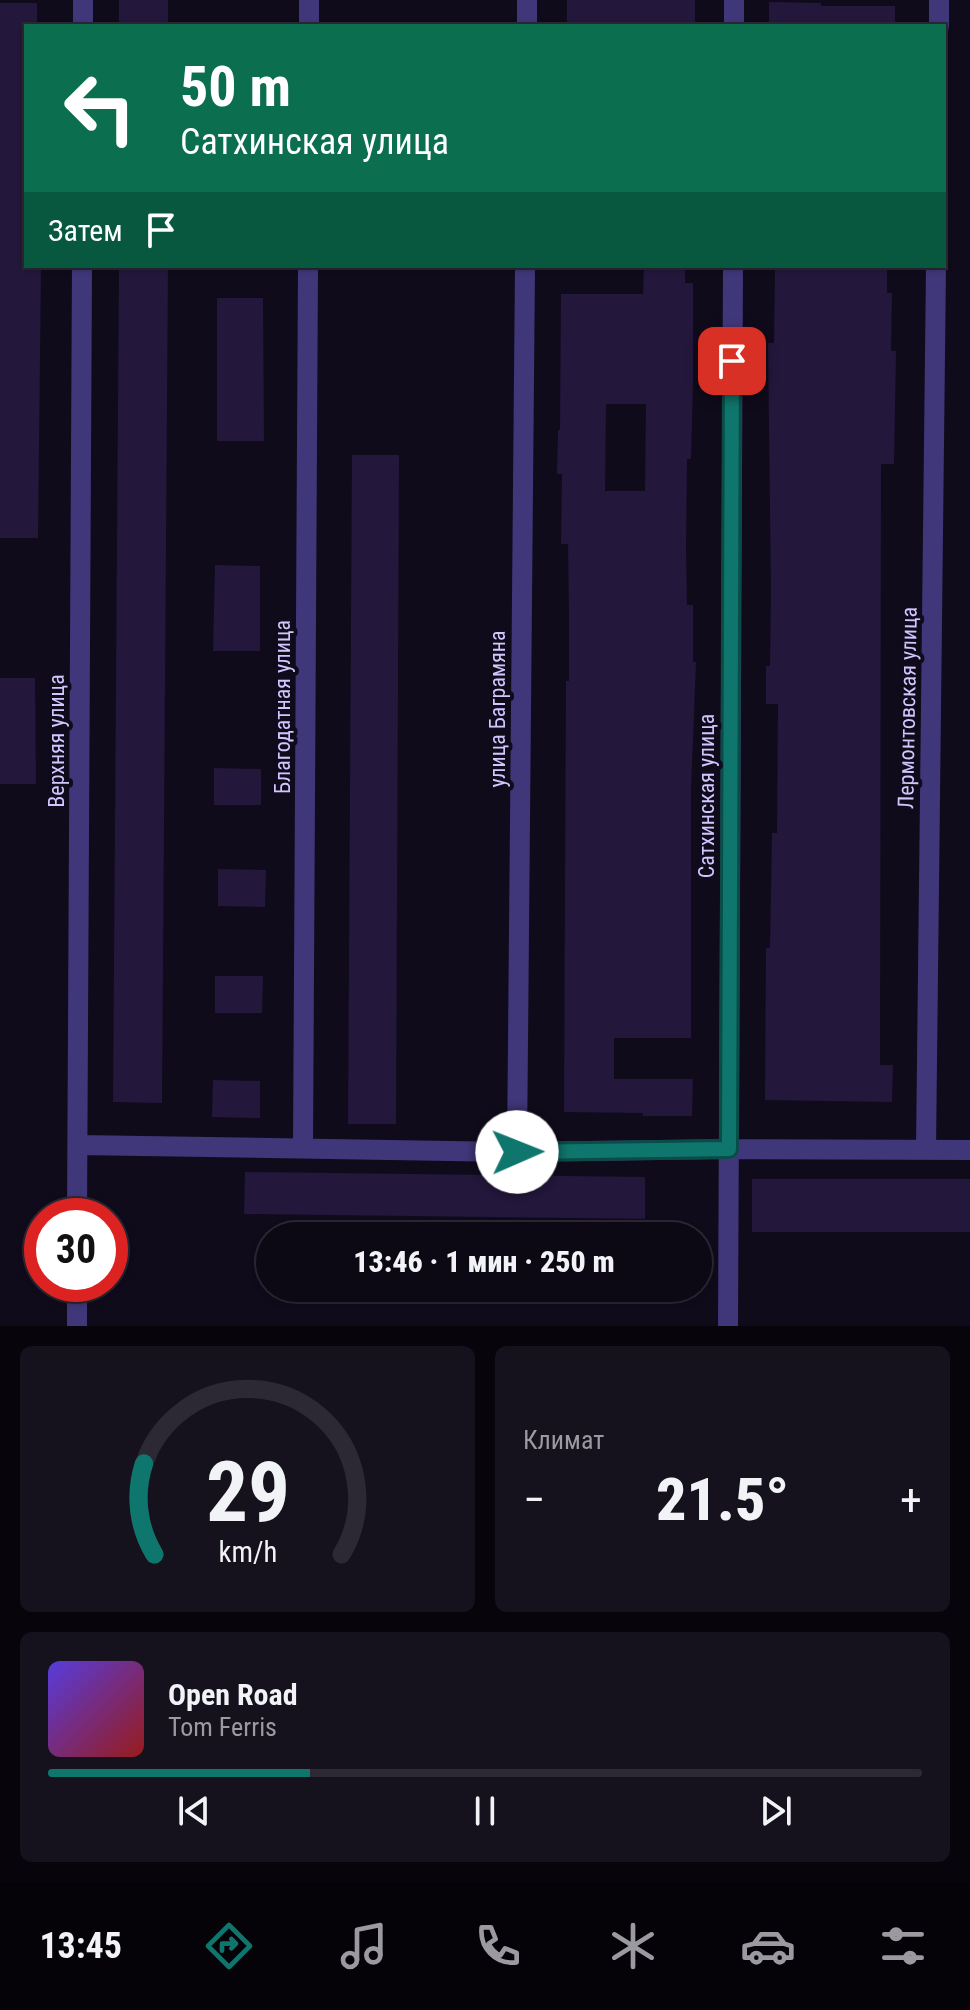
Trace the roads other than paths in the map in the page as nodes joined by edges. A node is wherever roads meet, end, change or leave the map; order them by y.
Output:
1 (83, 0) edge
2 (309, 0) edge
3 (527, 0) edge
4 (734, 0) edge
5 (939, 0) edge
6 (83, 24) edge
7 (309, 24) edge
8 (527, 24) edge
9 (734, 24) edge
10 (939, 24) edge
11 (82, 268) edge
12 (308, 268) edge
13 (525, 268) edge
14 (733, 268) edge
15 (936, 268) edge
16 (78, 1145) junction
17 (303, 1147) junction
18 (729, 1149) junction
19 (926, 1150) junction
20 (970, 1150) edge
21 (517, 1152) junction
22 (77, 1198) edge
23 (77, 1302) edge
24 (77, 1326) edge
25 (728, 1326) edge

1 - 6 street
2 - 7 street
3 - 8 street
4 - 9 street
5 - 10 street
11 - 16 street, Верхняя улица
12 - 17 street, Благодатная улица
13 - 21 street, улица Баграмяна
14 - 18 street, Сатхинская улица
15 - 19 street, Лермонтовская улица
16 - 17 street
16 - 22 street, Верхняя улица
17 - 21 street
18 - 19 street
18 - 21 street
18 - 25 street, Сатхинская улица
19 - 20 street
23 - 24 street

